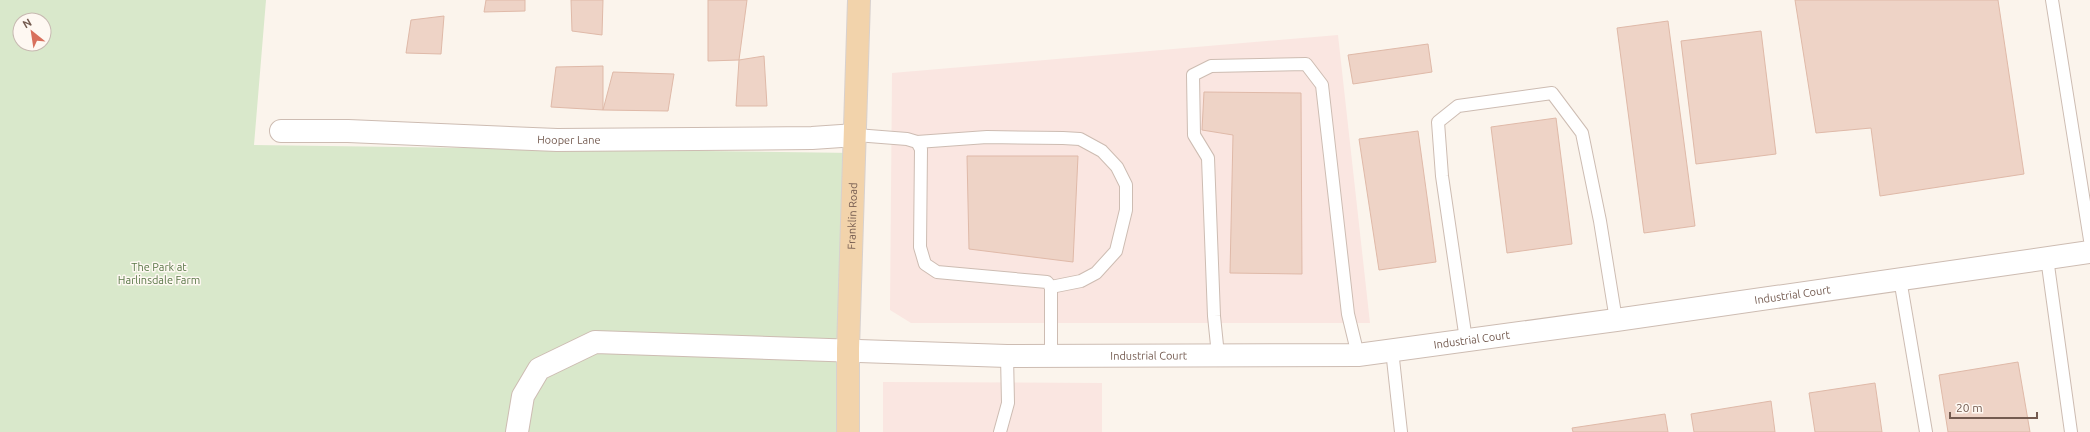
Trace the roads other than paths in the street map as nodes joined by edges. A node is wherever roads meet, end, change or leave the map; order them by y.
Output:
1 (859, 0) edge
2 (2052, 0) edge
3 (281, 131) dead end
4 (856, 135) junction
5 (917, 142) junction
6 (2090, 240) edge
7 (2090, 252) edge
8 (2048, 258) junction
9 (1900, 279) junction
10 (1051, 287) junction
11 (1616, 320) junction
12 (1466, 340) junction
13 (848, 349) junction
14 (1392, 350) junction
15 (1051, 355) junction
16 (1218, 355) junction
17 (1358, 355) junction
18 (1007, 356) junction
19 (517, 432) edge
20 (848, 432) edge
21 (1000, 432) edge
22 (1401, 432) edge
23 (1926, 432) edge
24 (2071, 432) edge

1 - 4 main road, Franklin Road
2 - 6 lane
3 - 4 street, Hooper Lane
4 - 5 lane
4 - 13 main road, Franklin Road
5 - 10 lane
5 - 10 lane
7 - 8 street, Industrial Court
8 - 9 street, Industrial Court
8 - 24 lane
9 - 11 street, Industrial Court
9 - 23 lane
10 - 15 lane
11 - 12 street, Industrial Court
11 - 12 lane
12 - 14 street, Industrial Court
13 - 18 street, Industrial Court
13 - 19 street, Industrial Court
13 - 20 main road, Franklin Road
14 - 17 street, Industrial Court
14 - 22 lane
15 - 16 street, Industrial Court
15 - 18 street, Industrial Court
16 - 17 street, Industrial Court
16 - 17 lane
18 - 21 lane

